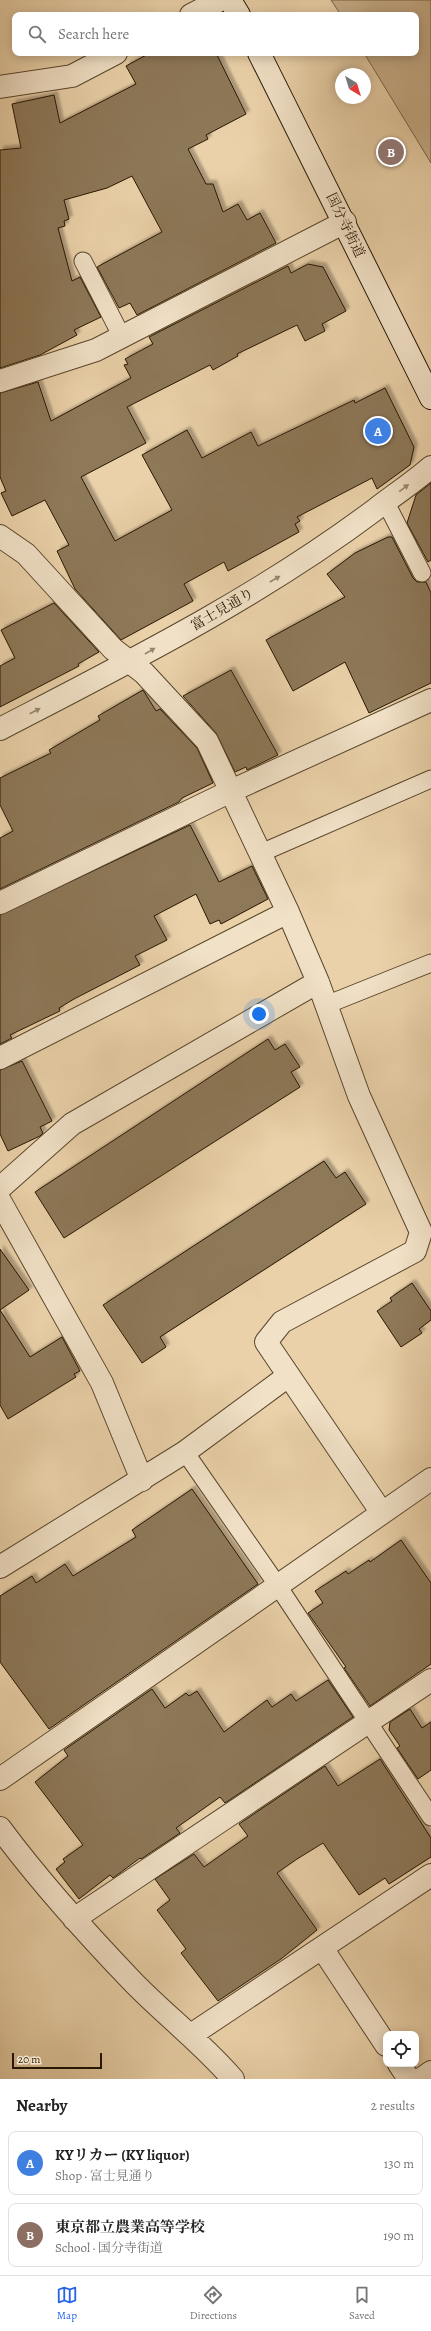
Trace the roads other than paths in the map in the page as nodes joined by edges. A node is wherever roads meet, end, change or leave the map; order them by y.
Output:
1 (220, 0) edge
2 (230, 0) edge
3 (197, 12) edge
4 (237, 12) edge
5 (110, 56) edge
6 (261, 56) edge
7 (0, 87) edge
8 (345, 222) junction
9 (83, 261) dead end
10 (122, 338) junction
11 (0, 381) edge
12 (431, 398) edge
13 (431, 467) edge
14 (386, 501) junction
15 (0, 536) edge
16 (422, 574) dead end
17 (130, 662) junction
18 (431, 700) edge
19 (0, 729) edge
20 (431, 779) edge
21 (231, 791) junction
22 (261, 853) junction
23 (0, 903) edge
24 (288, 912) junction
25 (431, 963) edge
26 (318, 982) junction
27 (326, 1005) junction
28 (0, 1058) edge
29 (0, 1188) edge
30 (0, 1201) edge
31 (288, 1376) junction
32 (185, 1452) junction
33 (431, 1478) edge
34 (142, 1480) junction
35 (382, 1513) junction
36 (0, 1567) edge
37 (278, 1586) junction
38 (431, 1680) edge
39 (368, 1722) junction
40 (0, 1779) edge
41 (431, 1817) edge
42 (0, 1828) edge
43 (431, 1875) edge
44 (74, 1918) junction
45 (322, 1948) junction
46 (191, 2036) junction
47 (383, 2040) edge
48 (401, 2067) edge
49 (431, 2072) edge
50 (233, 2079) edge
51 (409, 2079) edge
52 (421, 2079) edge

1 - 3 street
2 - 4 street
5 - 7 street
6 - 8 street, 国分寺街道
8 - 10 street
8 - 12 street, 国分寺街道
9 - 10 lane
10 - 11 street
14 -> 13 street, 富士見通り
14 - 16 lane
17 -> 14 street, 富士見通り
15 - 17 street
19 -> 17 street, 富士見通り
17 - 21 street
18 - 21 street
20 - 22 lane
21 - 22 street
21 - 23 street
22 - 24 street
24 - 26 street
24 - 28 street
25 - 27 lane
26 - 27 street
26 - 29 street
27 - 31 street
30 - 34 street
31 - 32 street
31 - 35 street
32 - 34 street
32 - 37 lane
33 - 35 street
34 - 36 street
35 - 37 street
37 - 39 lane
37 - 40 street
38 - 39 street
39 - 41 lane
39 - 44 street
42 - 44 street
43 - 45 street
44 - 46 street
45 - 46 street
45 - 47 street
46 - 50 street
48 - 51 street
49 - 52 street

